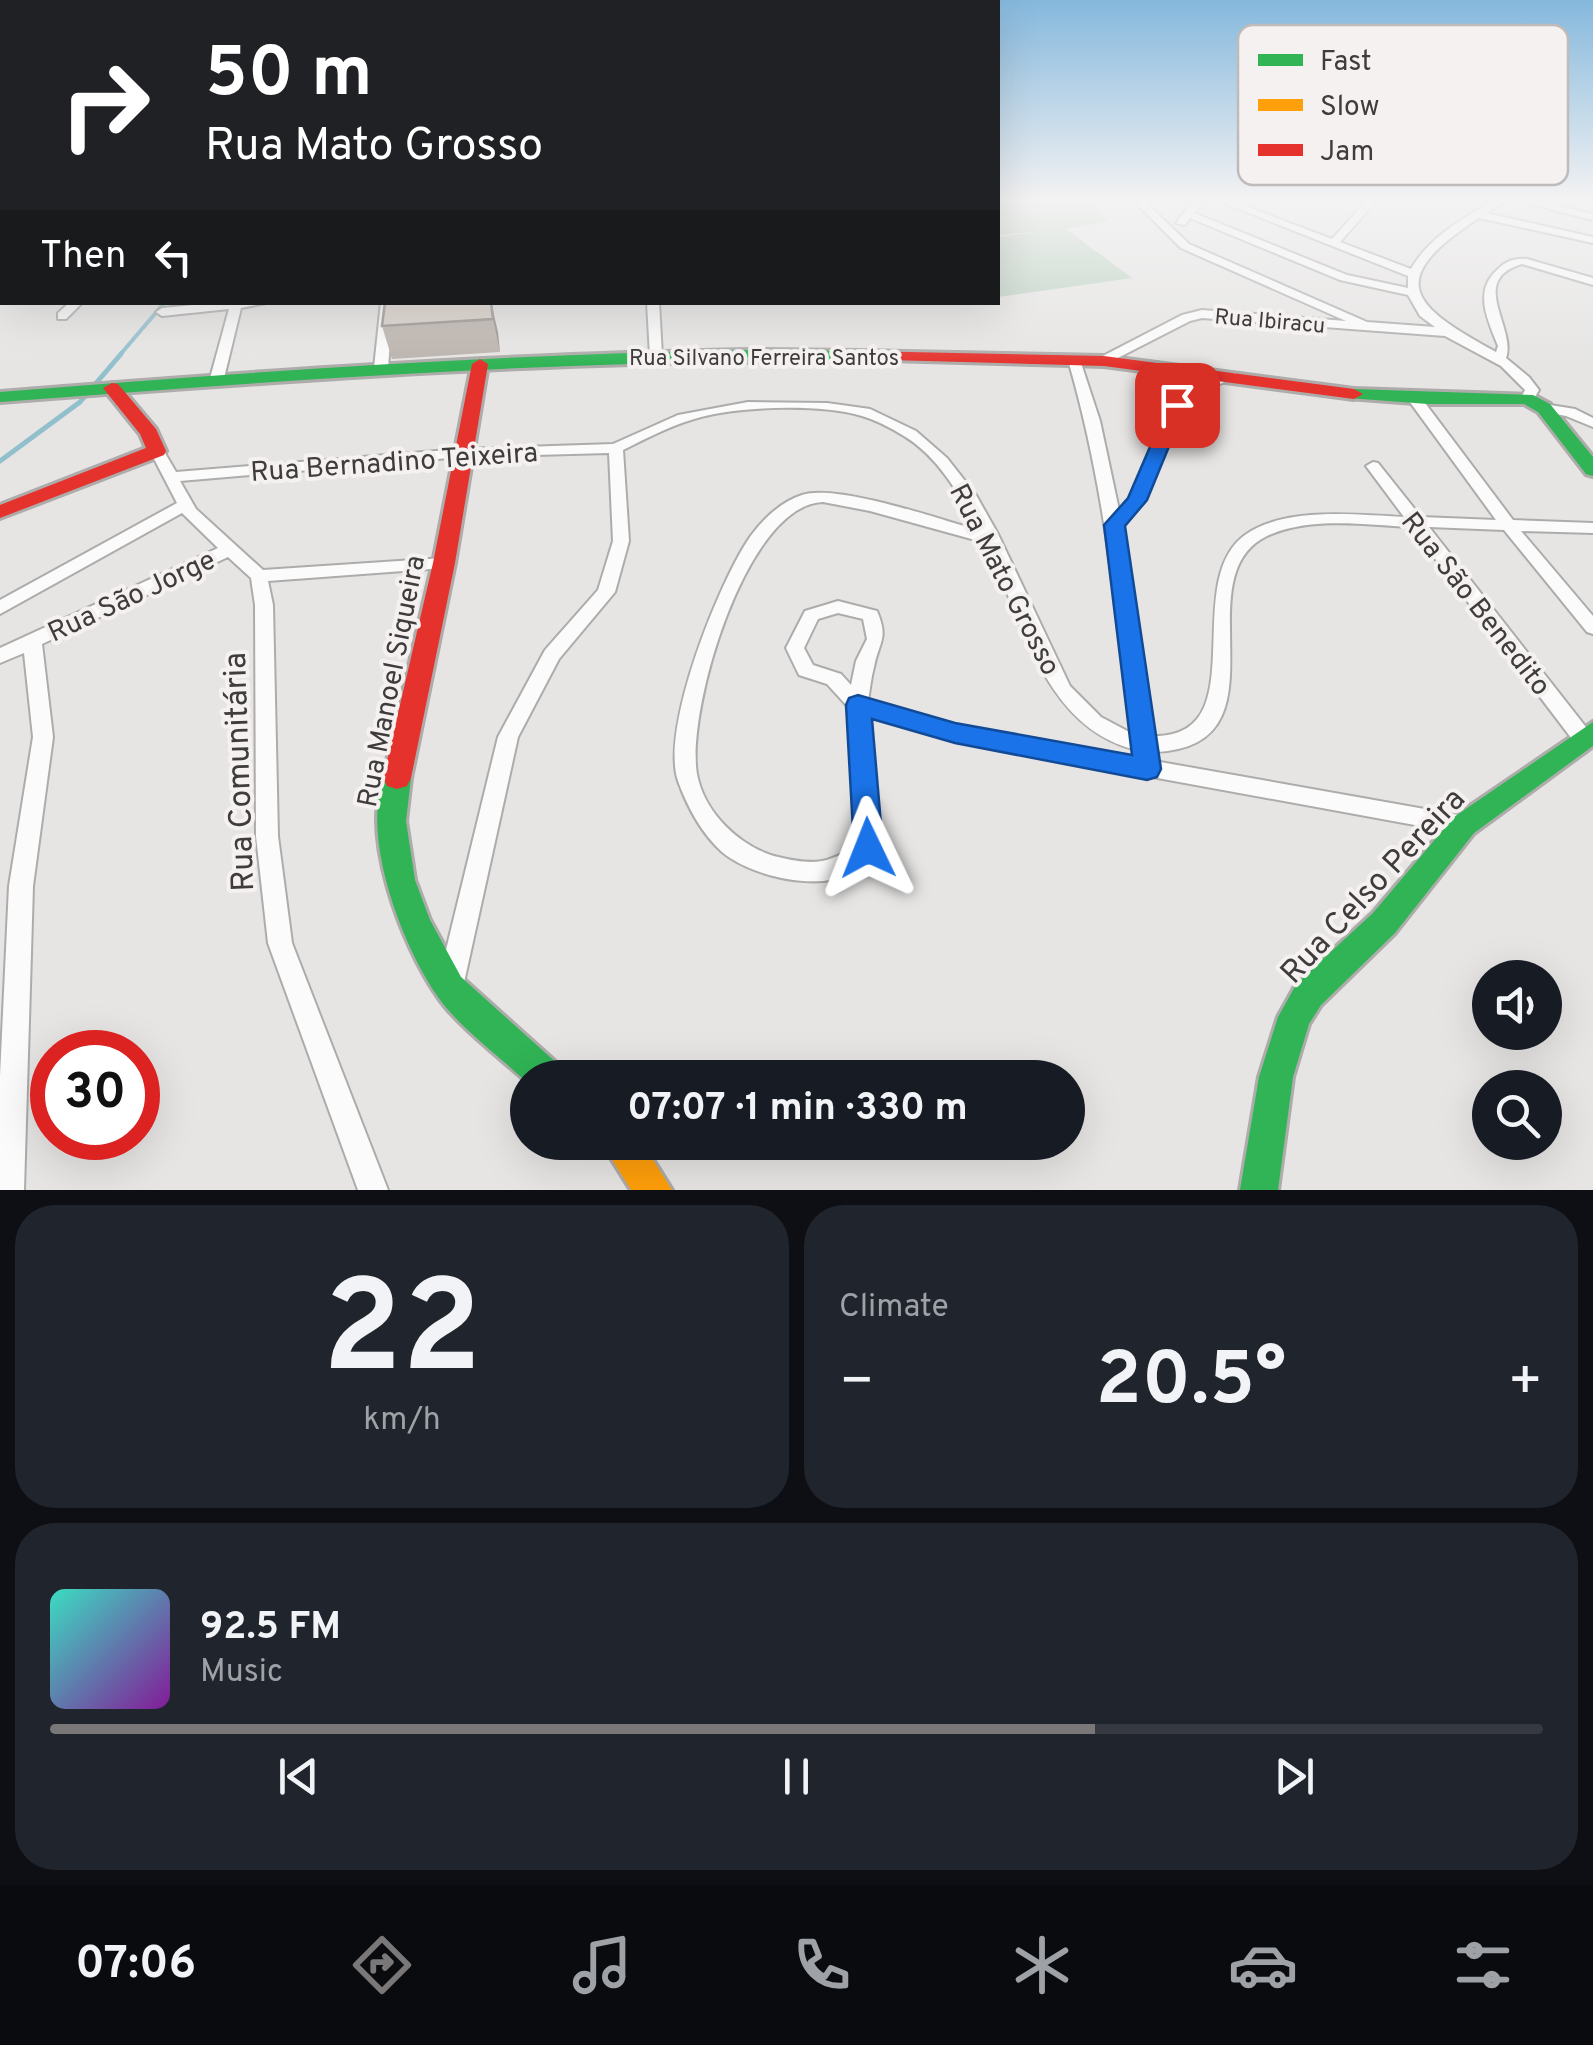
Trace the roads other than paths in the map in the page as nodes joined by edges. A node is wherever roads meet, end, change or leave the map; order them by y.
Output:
1 (1203, 255) edge
2 (1284, 255) edge
3 (1365, 255) edge
4 (1426, 255) edge
5 (1413, 274) junction
6 (1593, 282) edge
7 (1412, 292) junction
8 (75, 305) edge
9 (244, 305) edge
10 (387, 305) edge
11 (652, 305) edge
12 (199, 306) edge
13 (236, 306) junction
14 (162, 312) dead end
15 (62, 316) dead end
16 (1369, 328) junction
17 (1448, 332) junction
18 (656, 356) junction
19 (1500, 358) junction
20 (1074, 360) junction
21 (1104, 361) junction
22 (480, 364) junction
23 (381, 368) junction
24 (1230, 376) junction
25 (216, 382) junction
26 (112, 388) junction
27 (0, 397) edge
28 (1414, 398) junction
29 (1536, 403) junction
30 (1593, 423) edge
31 (616, 448) junction
32 (157, 451) junction
33 (460, 452) junction
34 (1373, 466) dead end
35 (1593, 470) edge
36 (171, 476) junction
37 (185, 504) junction
38 (0, 512) edge
39 (1414, 524) junction
40 (1114, 525) junction
41 (1509, 526) junction
42 (1593, 528) edge
43 (992, 539) junction
44 (230, 549) junction
45 (444, 563) junction
46 (259, 576) junction
47 (0, 608) edge
48 (1593, 628) edge
49 (32, 642) junction
50 (0, 656) edge
51 (858, 705) junction
52 (1588, 735) edge
53 (1142, 745) junction
54 (1147, 769) junction
55 (1464, 825) junction
56 (450, 988) junction
57 (528, 1060) edge
58 (632, 1160) edge
59 (6, 1175) edge
60 (373, 1190) edge
61 (653, 1190) edge
62 (1259, 1190) edge

1 - 16 street
2 - 7 street
3 - 5 street
4 - 5 street
5 - 7 street
6 - 19 street
7 - 17 street
8 - 15 street
9 - 13 street
10 - 23 street
11 - 18 street
12 - 13 street
12 - 14 street
13 - 25 street
16 - 17 street, Rua Ibiracu
16 - 21 street, Rua Ibiracu
17 - 19 street
18 - 20 street, Rua Silvano Ferreira Santos
18 - 22 street, Rua Silvano Ferreira Santos
19 - 29 street
20 - 21 street, Rua Silvano Ferreira Santos
20 - 40 street
21 - 24 street, Rua Silvano Ferreira Santos
22 - 23 street, Rua Silvano Ferreira Santos
22 - 33 street, Rua Manoel Siqueira
23 - 25 street, Rua Silvano Ferreira Santos
24 - 28 street, Rua Silvano Ferreira Santos
24 - 40 street
25 - 26 street, Rua Silvano Ferreira Santos
26 - 27 street, Rua Silvano Ferreira Santos
26 - 32 street
28 - 29 street, Rua Silvano Ferreira Santos
28 - 41 street
29 - 30 street
29 - 35 street
31 - 33 street, Rua Bernadino Teixeira
31 - 43 street, Rua Mato Grosso
31 - 56 street
32 - 36 street
32 - 38 street
33 - 36 street, Rua Bernadino Teixeira
33 - 45 street, Rua Manoel Siqueira
34 - 39 street, Rua São Benedito
36 - 37 street
37 - 44 street
37 - 47 street
39 - 41 street
39 - 52 street, Rua São Benedito
39 - 53 street
40 - 53 street
41 - 42 street
41 - 48 street
43 - 51 street
43 - 53 street, Rua Mato Grosso
44 - 46 street
44 - 49 street, Rua São Jorge
45 - 46 street
45 - 56 street, Rua Manoel Siqueira
46 - 60 street, Rua Comunitária
49 - 50 street, Rua São Jorge
49 - 59 street
51 - 51 street
51 - 54 street
52 - 55 street, Rua Celso Pereira
53 - 54 street
54 - 55 street
55 - 62 street, Rua Celso Pereira
56 - 57 street, Rua Manoel Siqueira
58 - 61 street

